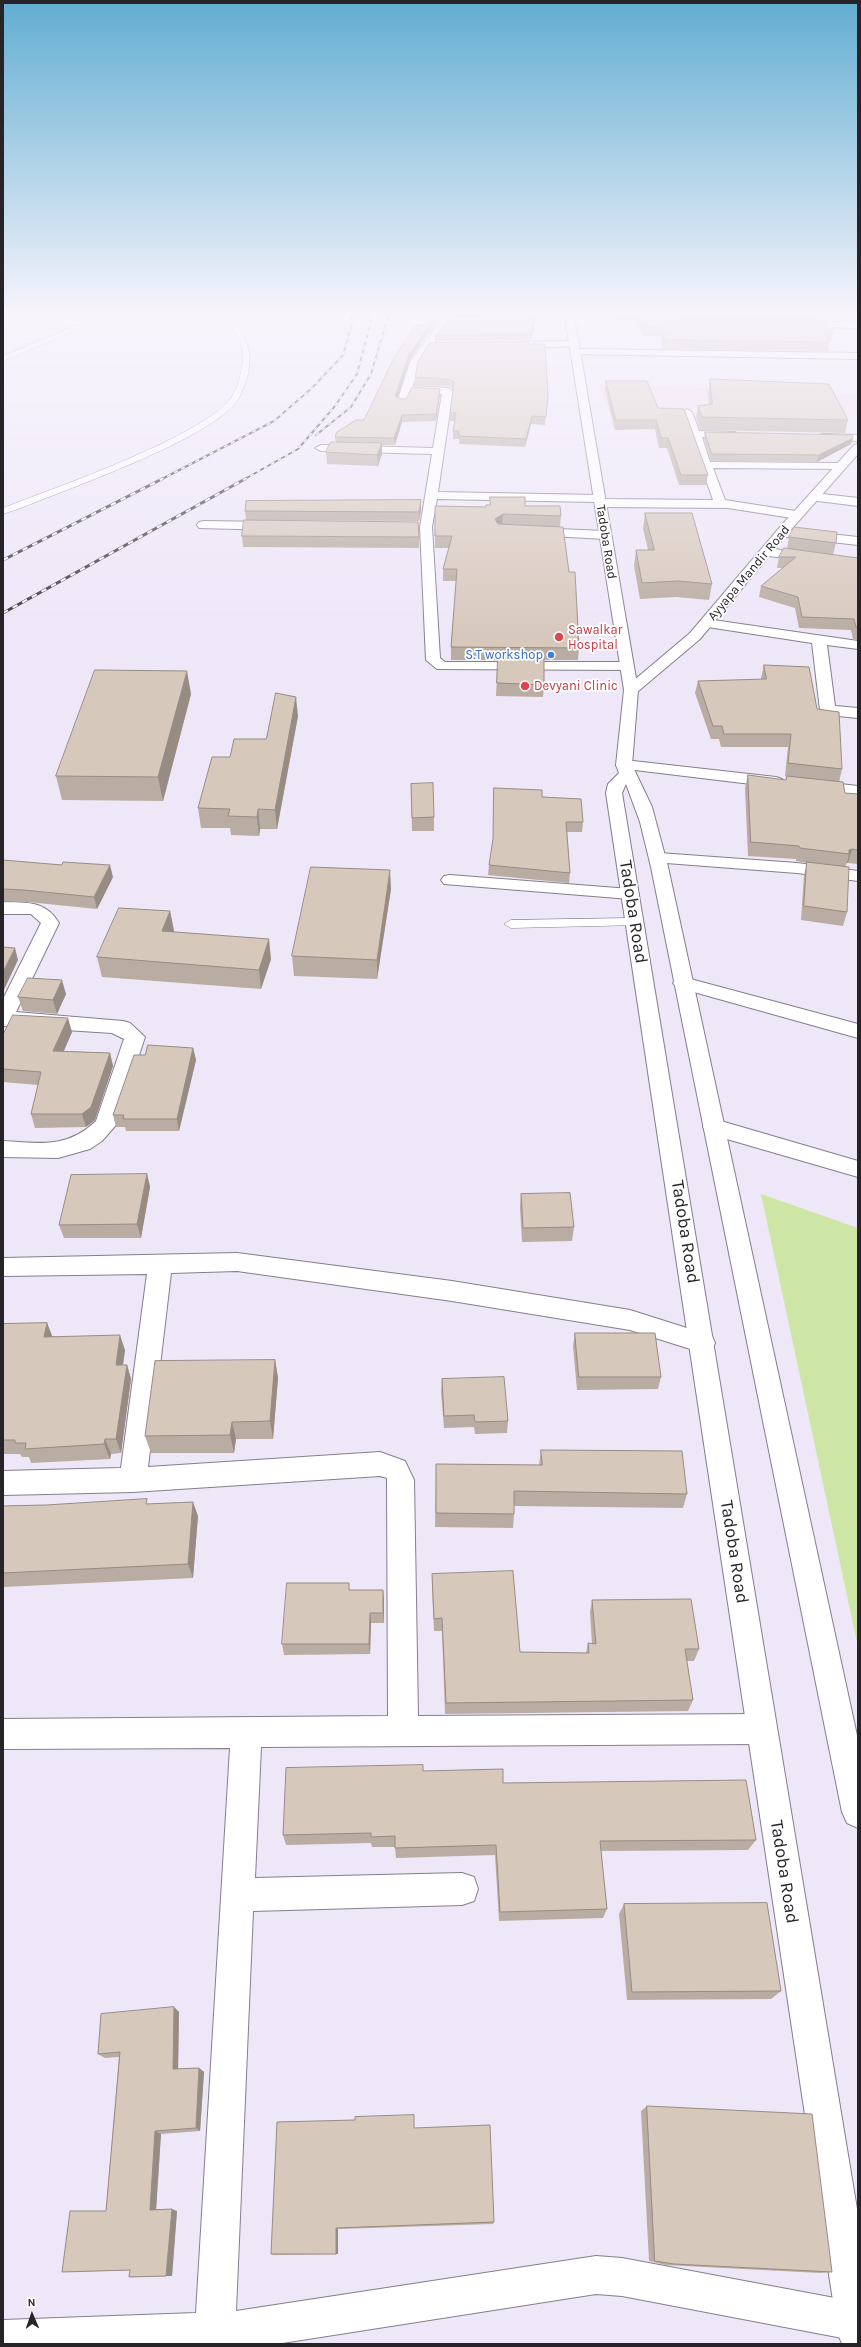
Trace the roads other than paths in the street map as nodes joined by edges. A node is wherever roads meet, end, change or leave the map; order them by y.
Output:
1 (211, 420) edge
2 (443, 420) edge
3 (586, 420) edge
4 (689, 420) edge
5 (694, 434) junction
6 (749, 435) edge
7 (811, 437) edge
8 (858, 438) edge
9 (858, 447) edge
10 (321, 448) dead end
11 (438, 451) junction
12 (849, 462) edge
13 (706, 465) junction
14 (430, 495) junction
15 (814, 497) junction
16 (600, 501) junction
17 (858, 502) edge
18 (720, 504) junction
19 (3, 511) edge
20 (798, 515) junction
21 (203, 525) dead end
22 (283, 526) edge
23 (410, 527) edge
24 (426, 527) junction
25 (526, 532) edge
26 (782, 533) junction
27 (605, 535) junction
28 (858, 541) edge
29 (766, 552) junction
30 (858, 564) edge
31 (706, 623) junction
32 (819, 640) junction
33 (858, 645) edge
34 (627, 666) junction
35 (631, 690) junction
36 (858, 713) edge
37 (625, 770) junction
38 (858, 792) edge
39 (659, 858) junction
40 (858, 876) edge
41 (450, 880) dead end
42 (630, 894) junction
43 (3, 908) edge
44 (635, 922) junction
45 (511, 924) dead end
46 (683, 983) junction
47 (3, 1019) edge
48 (858, 1031) edge
49 (714, 1127) junction
50 (3, 1149) edge
51 (858, 1169) edge
52 (160, 1264) junction
53 (3, 1267) edge
54 (703, 1343) junction
55 (133, 1480) junction
56 (3, 1483) edge
57 (761, 1729) junction
58 (403, 1731) junction
59 (246, 1733) junction
60 (3, 1734) edge
61 (858, 1812) edge
62 (462, 1889) dead end
63 (238, 1895) junction
64 (857, 2328) edge
65 (215, 2332) junction
66 (3, 2340) edge

1 - 19 lane
2 - 11 street
3 - 16 street, Tadoba Road
4 - 5 street
5 - 6 street
5 - 13 street
7 - 8 street
9 - 12 street, Ayyapa Mandir Road
10 - 11 street
11 - 14 street
12 - 13 street
12 - 15 street, Ayyapa Mandir Road
13 - 18 street
14 - 16 street
14 - 24 street
15 - 17 street
15 - 20 street, Ayyapa Mandir Road
16 - 18 street
16 - 27 street, Tadoba Road
18 - 20 street
20 - 26 street, Ayyapa Mandir Road
21 - 22 street
23 - 24 street
24 - 34 street
25 - 27 street
26 - 28 street
26 - 29 street, Ayyapa Mandir Road
27 - 34 street, Tadoba Road
29 - 30 street
29 - 31 street, Ayyapa Mandir Road
31 - 32 street
31 - 35 street, Ayyapa Mandir Road
32 - 33 street
32 - 36 street
34 - 35 street, Tadoba Road
35 - 37 street, Tadoba Road
37 - 38 street
37 - 39 street
37 - 42 street, Tadoba Road
39 - 40 street
39 - 46 street
41 - 42 street
42 - 44 street, Tadoba Road
43 - 47 street
44 - 45 lane
44 - 54 street, Tadoba Road
46 - 48 street
46 - 49 street
47 - 50 street
49 - 51 street
49 - 61 street
52 - 53 street
52 - 54 street
52 - 55 street
54 - 57 street, Tadoba Road
55 - 56 street
55 - 58 street
57 - 58 street
57 - 64 street, Tadoba Road
58 - 59 street
59 - 60 street
59 - 63 street
62 - 63 street
63 - 65 street
64 - 65 street
65 - 66 street

